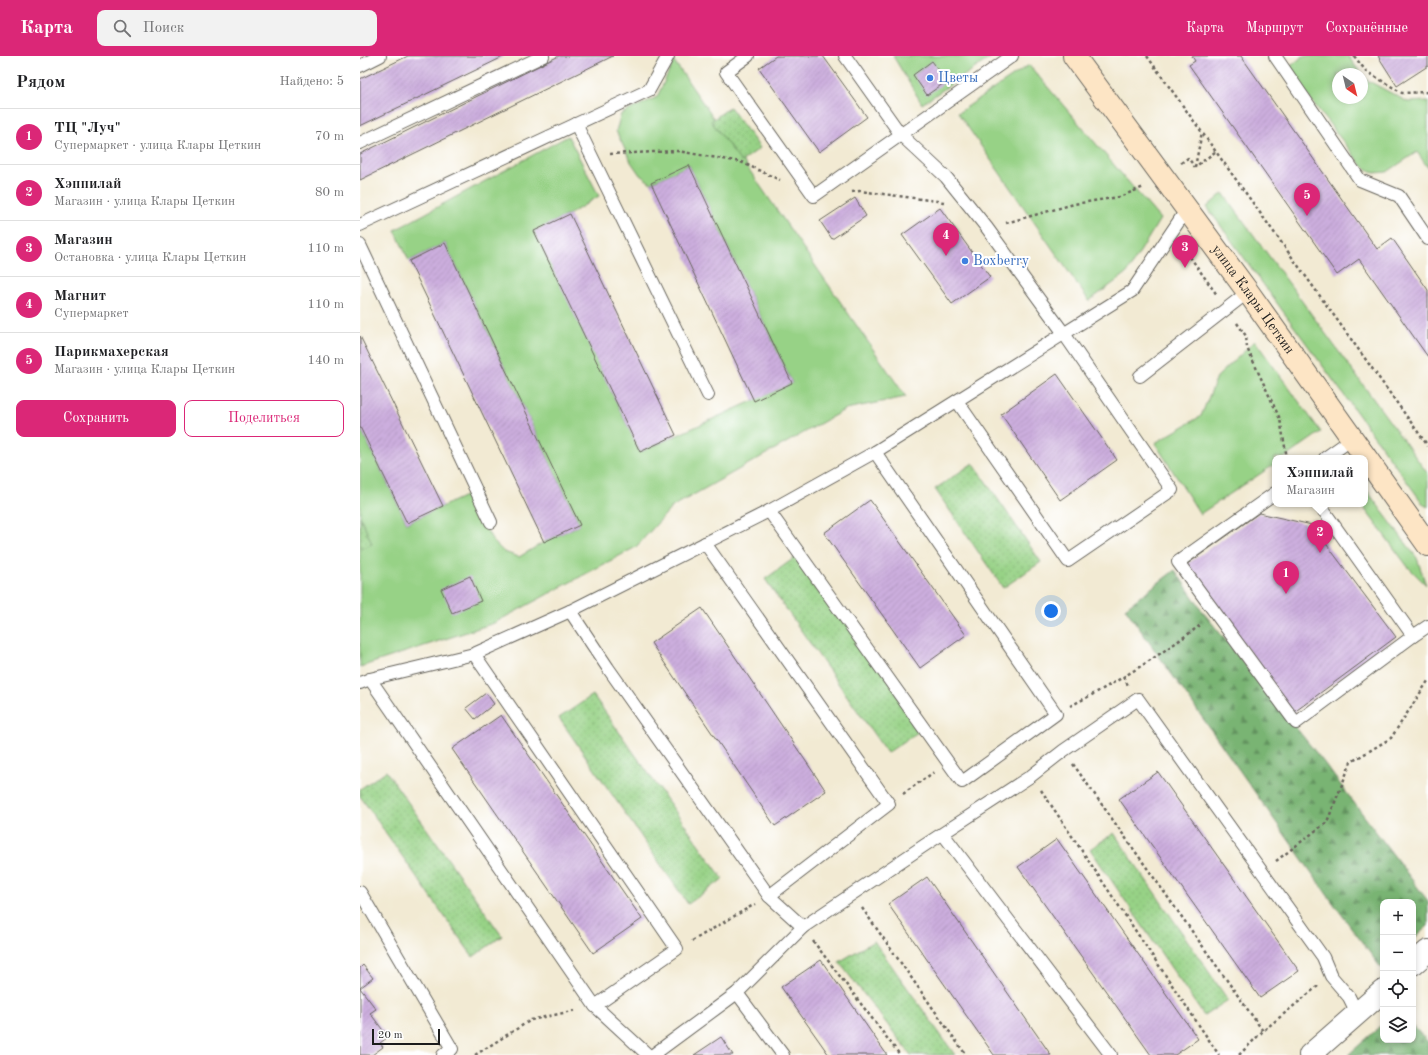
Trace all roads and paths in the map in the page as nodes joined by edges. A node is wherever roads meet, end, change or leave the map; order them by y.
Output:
1 (380, 56) edge
2 (543, 56) edge
3 (668, 56) edge
4 (748, 56) edge
5 (844, 56) edge
6 (1012, 56) edge
7 (1074, 56) edge
8 (1147, 56) edge
9 (1275, 56) edge
10 (1354, 56) edge
11 (360, 66) edge
12 (1428, 92) edge
13 (576, 124) junction
14 (1202, 132) junction
15 (900, 135) junction
16 (360, 143) edge
17 (1215, 152) junction
18 (1195, 167) junction
19 (1163, 177) junction
20 (1187, 209) junction
21 (360, 225) edge
22 (987, 228) junction
23 (1428, 239) edge
24 (360, 245) edge
25 (1248, 292) junction
26 (1064, 334) junction
27 (1140, 376) dead end
28 (708, 395) dead end
29 (957, 401) junction
30 (1352, 439) junction
31 (1428, 446) edge
32 (875, 452) junction
33 (1329, 455) edge
34 (1364, 455) edge
35 (1368, 460) edge
36 (1272, 495) edge
37 (1321, 507) edge
38 (769, 511) junction
39 (491, 522) dead end
40 (1425, 534) edge
41 (705, 543) junction
42 (570, 611) junction
43 (1216, 614) junction
44 (1428, 626) edge
45 (1413, 636) junction
46 (474, 654) junction
47 (365, 681) edge
48 (1428, 681) edge
49 (1056, 714) junction
50 (1064, 752) junction
51 (948, 762) junction
52 (1031, 776) junction
53 (889, 804) junction
54 (942, 834) junction
55 (1261, 871) junction
56 (360, 892) edge
57 (853, 895) junction
58 (769, 896) junction
59 (803, 928) junction
60 (677, 949) junction
61 (1428, 951) edge
62 (1416, 961) edge
63 (1331, 976) junction
64 (737, 993) junction
65 (1380, 993) edge
66 (595, 1006) junction
67 (1357, 1014) junction
68 (1263, 1031) junction
69 (443, 1055) edge
70 (476, 1055) edge
71 (648, 1055) edge
72 (653, 1055) edge
73 (783, 1055) edge
74 (900, 1055) edge
75 (966, 1055) edge
76 (1111, 1055) edge
77 (1219, 1055) edge
78 (1239, 1055) edge
79 (1310, 1055) edge

1 - 11 lane
2 - 16 lane
3 - 13 lane
4 - 15 lane
5 - 15 lane
6 - 15 lane
7 - 19 main road, улица Клары Цеткин
8 - 14 path
9 - 23 lane
10 - 12 path
13 - 21 lane
13 - 28 lane
14 - 17 path
14 - 18 path
15 - 22 lane
17 - 18 path
17 - 31 path
18 - 19 path
19 - 20 main road, улица Клары Цеткин
19 - 22 path
20 - 25 main road, улица Клары Цеткин
20 - 26 lane
22 - 26 lane
24 - 39 lane
25 - 27 lane
25 - 30 main road, улица Клары Цеткин
26 - 29 lane
26 - 29 lane
29 - 32 lane
30 - 33 lane
30 - 34 main road, улица Клары Цеткин
32 - 38 lane
32 - 49 lane
35 - 40 main road, улица Клары Цеткин
36 - 43 lane
37 - 45 lane
38 - 41 lane
38 - 51 lane
41 - 42 lane
41 - 53 lane
42 - 46 lane
42 - 58 lane
43 - 45 lane
43 - 49 path
44 - 45 lane
46 - 47 lane
46 - 60 lane
47 - 66 lane
48 - 55 path
49 - 51 lane
50 - 52 lane
50 - 55 lane
50 - 68 path
51 - 53 path
52 - 54 lane
52 - 77 path
53 - 58 lane
54 - 57 lane
54 - 76 lane
55 - 63 lane
56 - 69 lane
57 - 59 lane
57 - 75 path
58 - 59 lane
58 - 60 path
59 - 64 lane
59 - 74 path
60 - 66 lane
61 - 62 street
63 - 67 lane
63 - 68 path
64 - 72 lane
64 - 73 lane
65 - 67 street
66 - 70 path
66 - 71 lane
67 - 79 street
68 - 78 path

